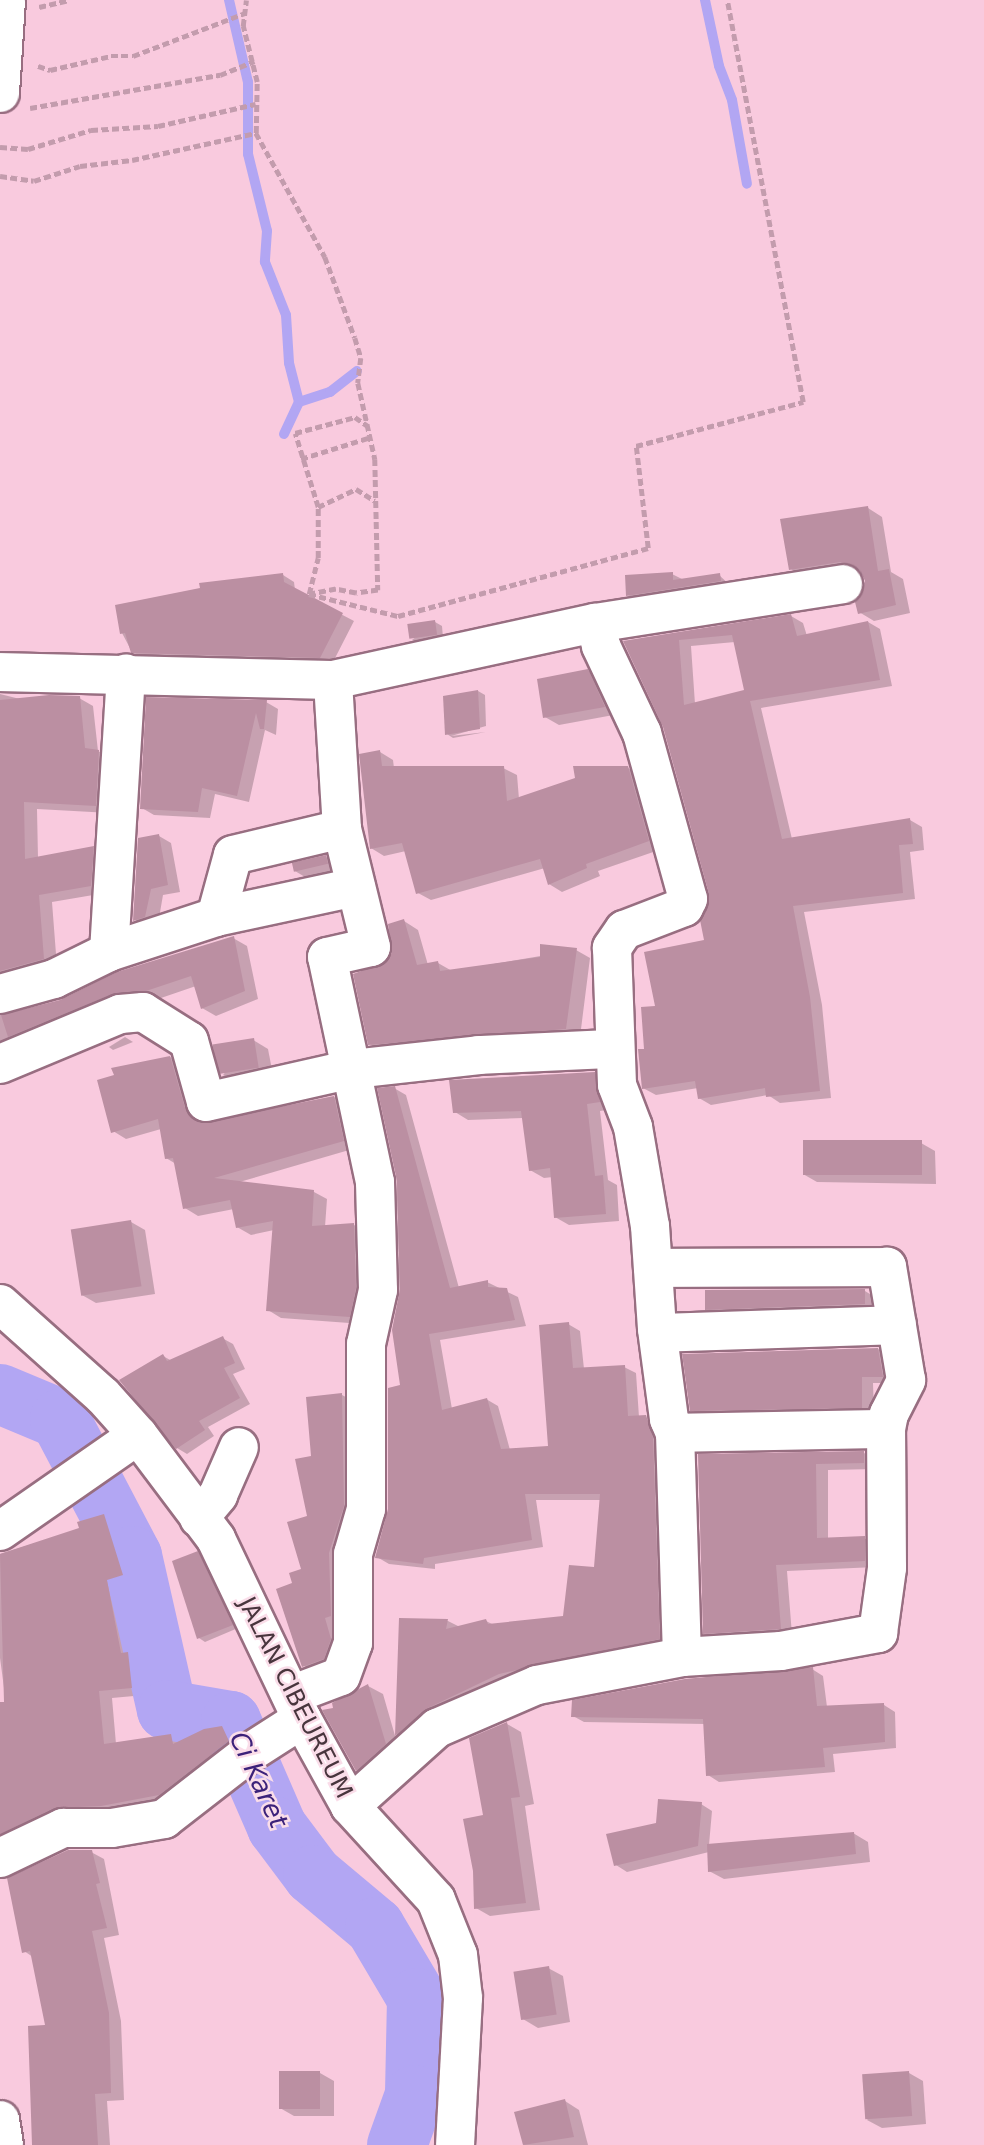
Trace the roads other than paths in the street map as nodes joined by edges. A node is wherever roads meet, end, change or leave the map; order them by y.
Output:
1 (6, 0) edge
2 (10, 90) edge
3 (843, 584) dead end
4 (595, 623) junction
5 (0, 672) edge
6 (126, 674) junction
7 (333, 680) junction
8 (342, 829) junction
9 (356, 887) junction
10 (216, 917) junction
11 (109, 952) junction
12 (0, 993) edge
13 (612, 1049) junction
14 (0, 1064) edge
15 (353, 1069) junction
16 (653, 1268) junction
17 (0, 1304) edge
18 (897, 1325) junction
19 (658, 1333) junction
20 (886, 1429) junction
21 (675, 1433) junction
22 (138, 1435) junction
23 (239, 1447) dead end
24 (199, 1518) junction
25 (0, 1531) edge
26 (682, 1657) junction
27 (297, 1707) junction
28 (349, 1805) junction
29 (0, 1858) edge
30 (0, 2120) edge
31 (4, 2145) edge
32 (455, 2145) edge

1 - 2 street
3 - 4 street
4 - 7 street
4 - 13 street
5 - 6 street
6 - 7 street
6 - 11 street
7 - 8 street
8 - 9 street
8 - 10 street
9 - 10 street
9 - 15 street
10 - 11 street
11 - 12 street
13 - 15 street
13 - 16 street
14 - 15 street
15 - 27 street
16 - 18 street
16 - 19 street
17 - 22 street, JALAN CIBEUREUM
18 - 19 street
18 - 20 street
19 - 21 street
20 - 21 street
20 - 26 street
21 - 26 street
22 - 24 street, JALAN CIBEUREUM
22 - 25 street
23 - 24 street
24 - 27 street, JALAN CIBEUREUM
26 - 28 street
27 - 28 street, JALAN CIBEUREUM
27 - 29 street
28 - 32 street, JALAN CIBEUREUM
30 - 31 street

